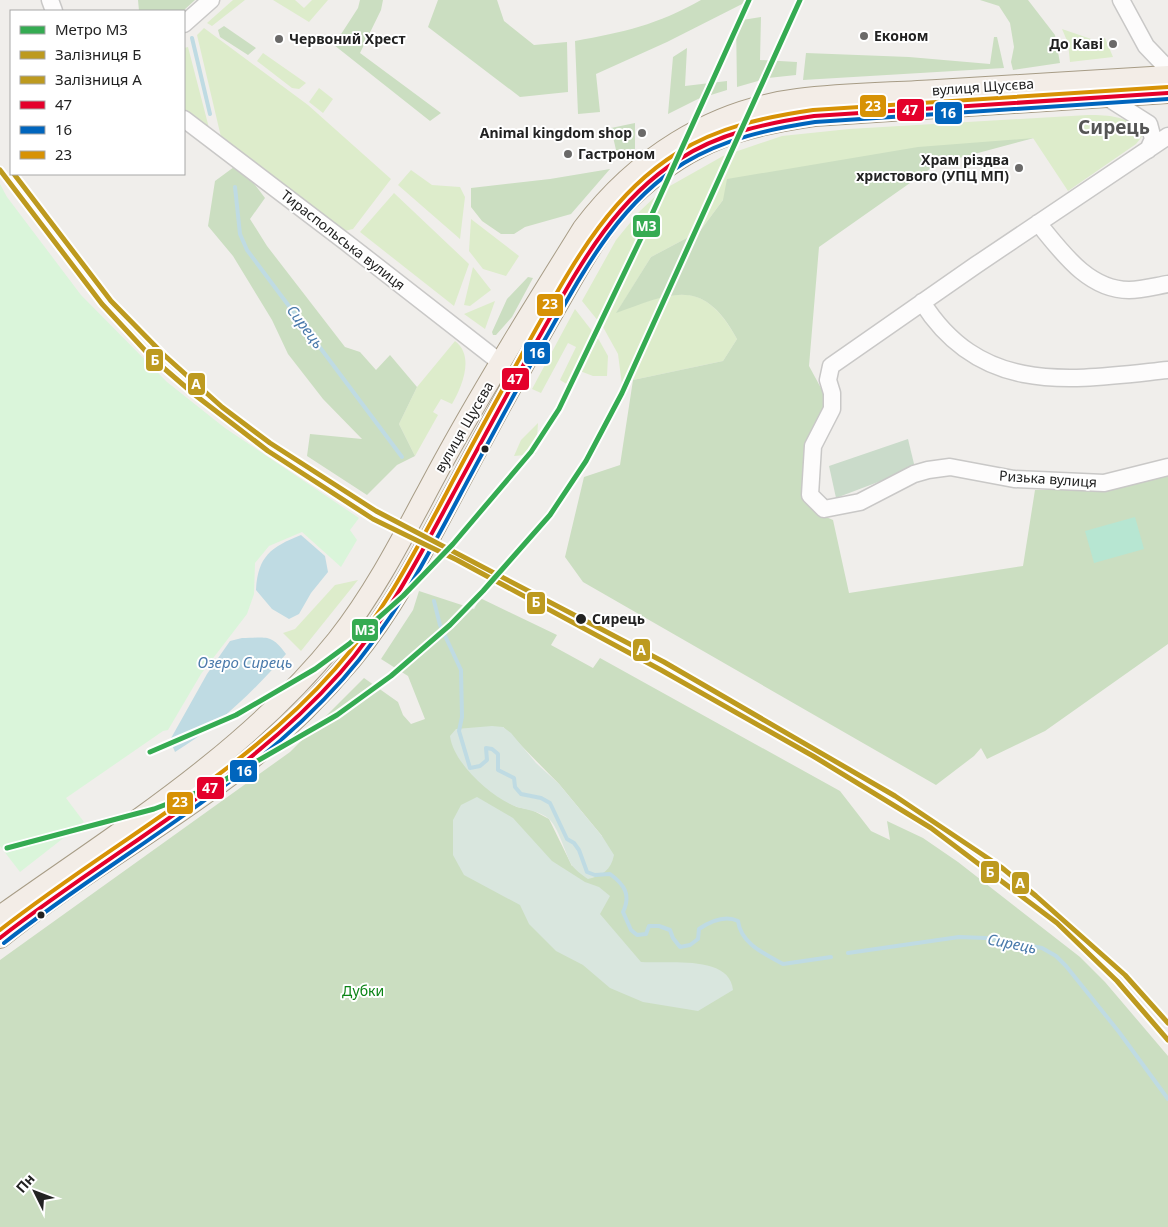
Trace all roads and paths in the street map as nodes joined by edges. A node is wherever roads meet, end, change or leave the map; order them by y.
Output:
1 (211, 0) edge
2 (1121, 0) edge
3 (185, 23) edge
4 (1168, 69) edge
5 (1168, 76) edge
6 (1168, 93) edge
7 (1108, 98) junction
8 (185, 120) edge
9 (1168, 136) edge
10 (1148, 150) junction
11 (1038, 223) junction
12 (1168, 284) edge
13 (922, 302) junction
14 (501, 362) junction
15 (1168, 370) edge
16 (1168, 468) edge
17 (0, 916) edge
18 (0, 938) edge

1 - 3 street
2 - 4 street
5 - 14 main road, вулиця Щусєва
6 - 7 main road, вулиця Щусєва
7 - 10 street
7 - 18 main road, вулиця Щусєва
8 - 14 street, Тираспольська вулиця
9 - 10 street
10 - 11 street
11 - 12 street
11 - 13 street
13 - 15 street
13 - 16 street, Ризька вулиця
14 - 17 main road, вулиця Щусєва

